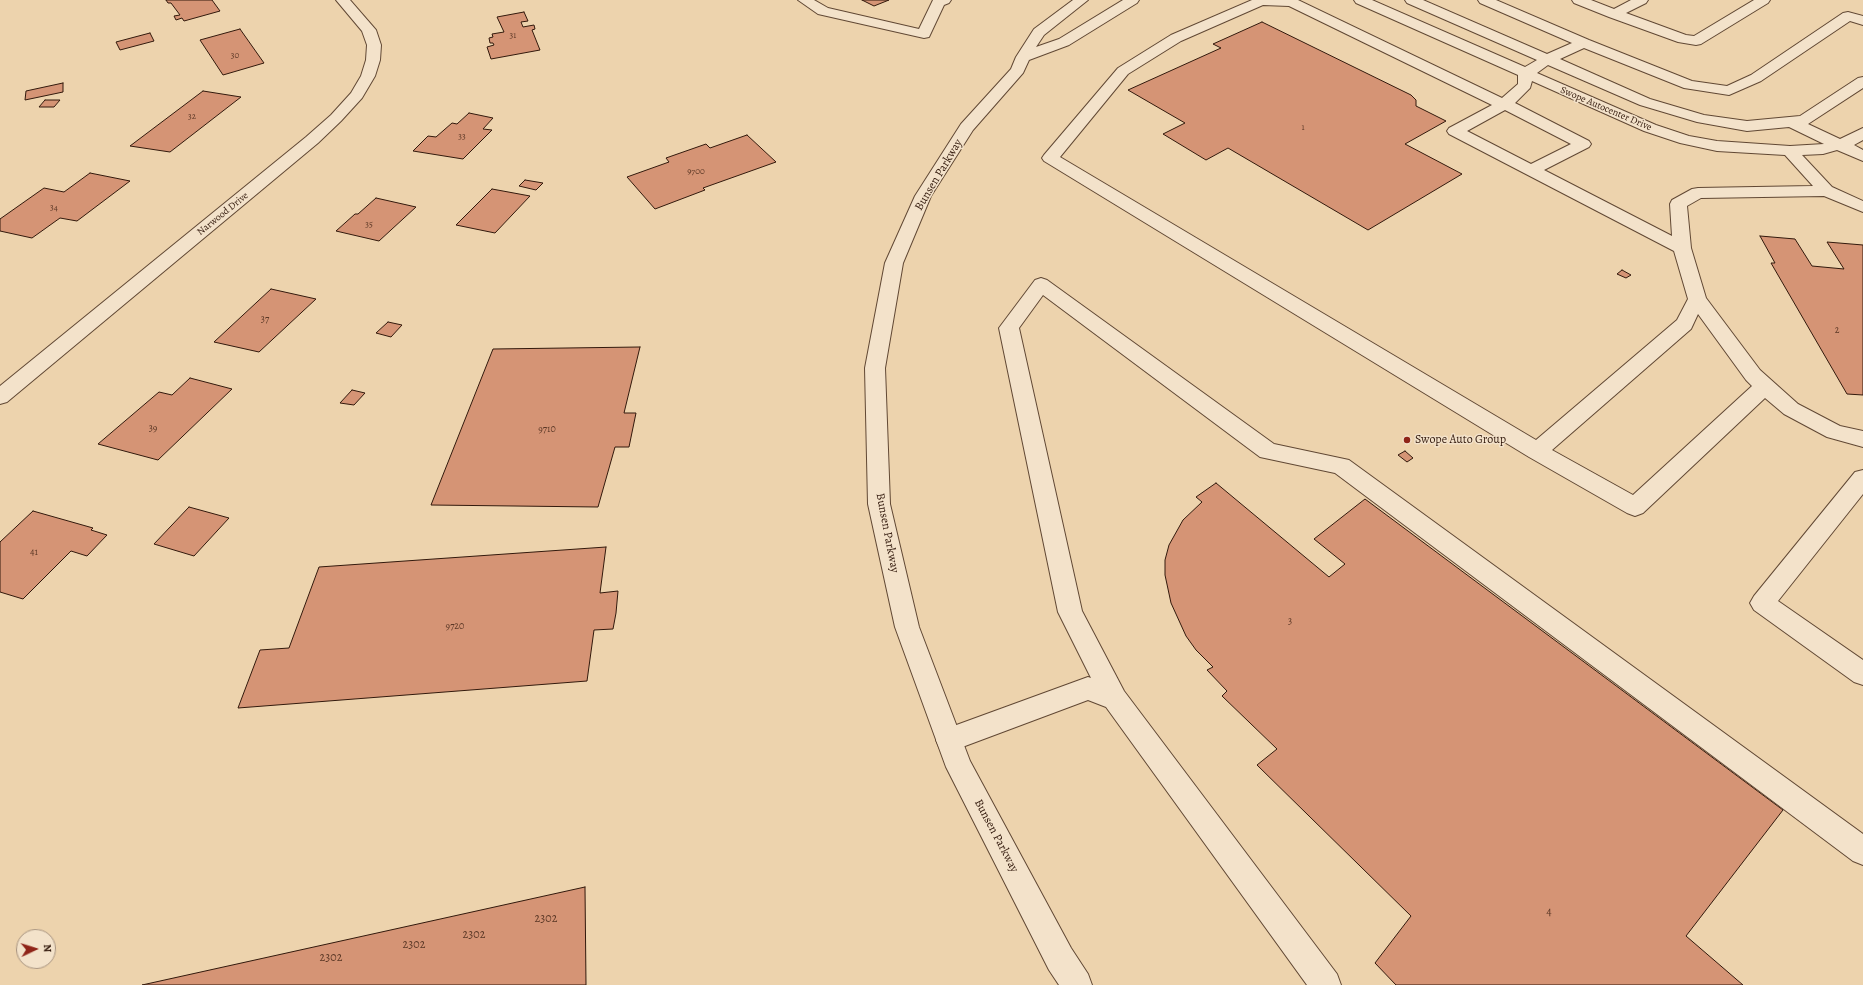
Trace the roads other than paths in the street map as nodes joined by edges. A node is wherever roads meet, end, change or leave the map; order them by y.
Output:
1 (344, 0) edge
2 (805, 0) edge
3 (944, 0) edge
4 (1081, 0) edge
5 (1132, 0) edge
6 (1361, 0) edge
7 (1412, 0) edge
8 (1485, 0) edge
9 (1579, 0) edge
10 (1641, 0) edge
11 (1764, 0) edge
12 (1426, 6) junction
13 (1863, 7) edge
14 (1614, 14) junction
15 (1848, 16) junction
16 (1400, 18) junction
17 (1863, 21) edge
18 (1584, 43) junction
19 (1023, 57) junction
20 (1546, 60) junction
21 (1525, 74) junction
22 (1863, 81) edge
23 (1505, 104) junction
24 (1791, 122) junction
25 (1863, 133) edge
26 (1838, 145) junction
27 (1790, 151) junction
28 (1863, 156) edge
29 (1531, 170) junction
30 (1826, 191) junction
31 (1863, 207) edge
32 (1682, 248) junction
33 (1697, 299) junction
34 (1765, 386) junction
35 (0, 397) edge
36 (1863, 438) edge
37 (1537, 450) junction
38 (1863, 478) edge
39 (1863, 674) edge
40 (1115, 699) junction
41 (950, 740) junction
42 (1863, 851) edge
43 (1077, 985) edge
44 (1326, 985) edge

1 - 35 street, Narwood Drive
2 - 3 street
4 - 19 street, Bunsen Parkway
5 - 19 street
6 - 16 street, Swope Autocenter Drive
7 - 12 street, Swope Autocenter Drive
8 - 18 street
9 - 14 street
10 - 14 street
11 - 14 street
12 - 16 street
12 - 20 street, Swope Autocenter Drive
13 - 15 street
15 - 17 street
15 - 18 street
16 - 21 street, Swope Autocenter Drive
18 - 20 street
19 - 41 street, Bunsen Parkway
20 - 21 street
20 - 24 street, Swope Autocenter Drive
21 - 23 street
21 - 27 street, Swope Autocenter Drive
22 - 24 street, Swope Autocenter Drive
23 - 29 street
23 - 29 street
23 - 37 street
24 - 26 street
25 - 26 street, Swope Autocenter Drive
26 - 27 street, Swope Autocenter Drive
26 - 28 street
27 - 30 street
29 - 32 street
30 - 31 street
30 - 32 street
32 - 33 street
33 - 34 street
33 - 37 street
34 - 36 street
34 - 37 street
38 - 39 street
40 - 41 street
40 - 42 street
40 - 44 street
41 - 43 street, Bunsen Parkway

